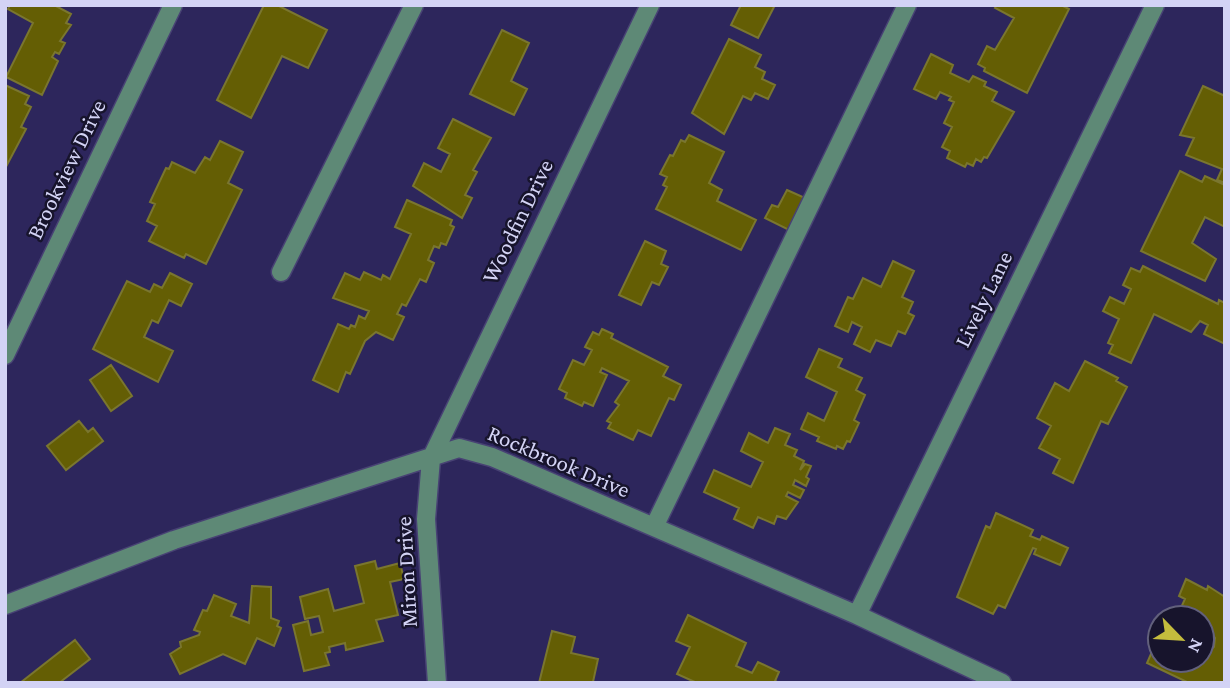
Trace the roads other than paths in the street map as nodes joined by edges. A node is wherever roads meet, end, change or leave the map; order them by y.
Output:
1 (173, 5) edge
2 (414, 5) edge
3 (650, 5) edge
4 (907, 5) edge
5 (1155, 5) edge
6 (281, 272) dead end
7 (5, 355) edge
8 (431, 459) junction
9 (654, 527) junction
10 (5, 605) edge
11 (857, 615) junction
12 (437, 683) edge
13 (1002, 683) edge

1 - 7 street, Brookview Drive
2 - 6 street
3 - 8 street, Woodfin Drive
4 - 9 street
5 - 11 street, Lively Lane
8 - 9 street, Rockbrook Drive
8 - 10 street, Rockbrook Drive
8 - 12 street, Miron Drive
9 - 11 street, Rockbrook Drive
11 - 13 street, Rockbrook Drive

